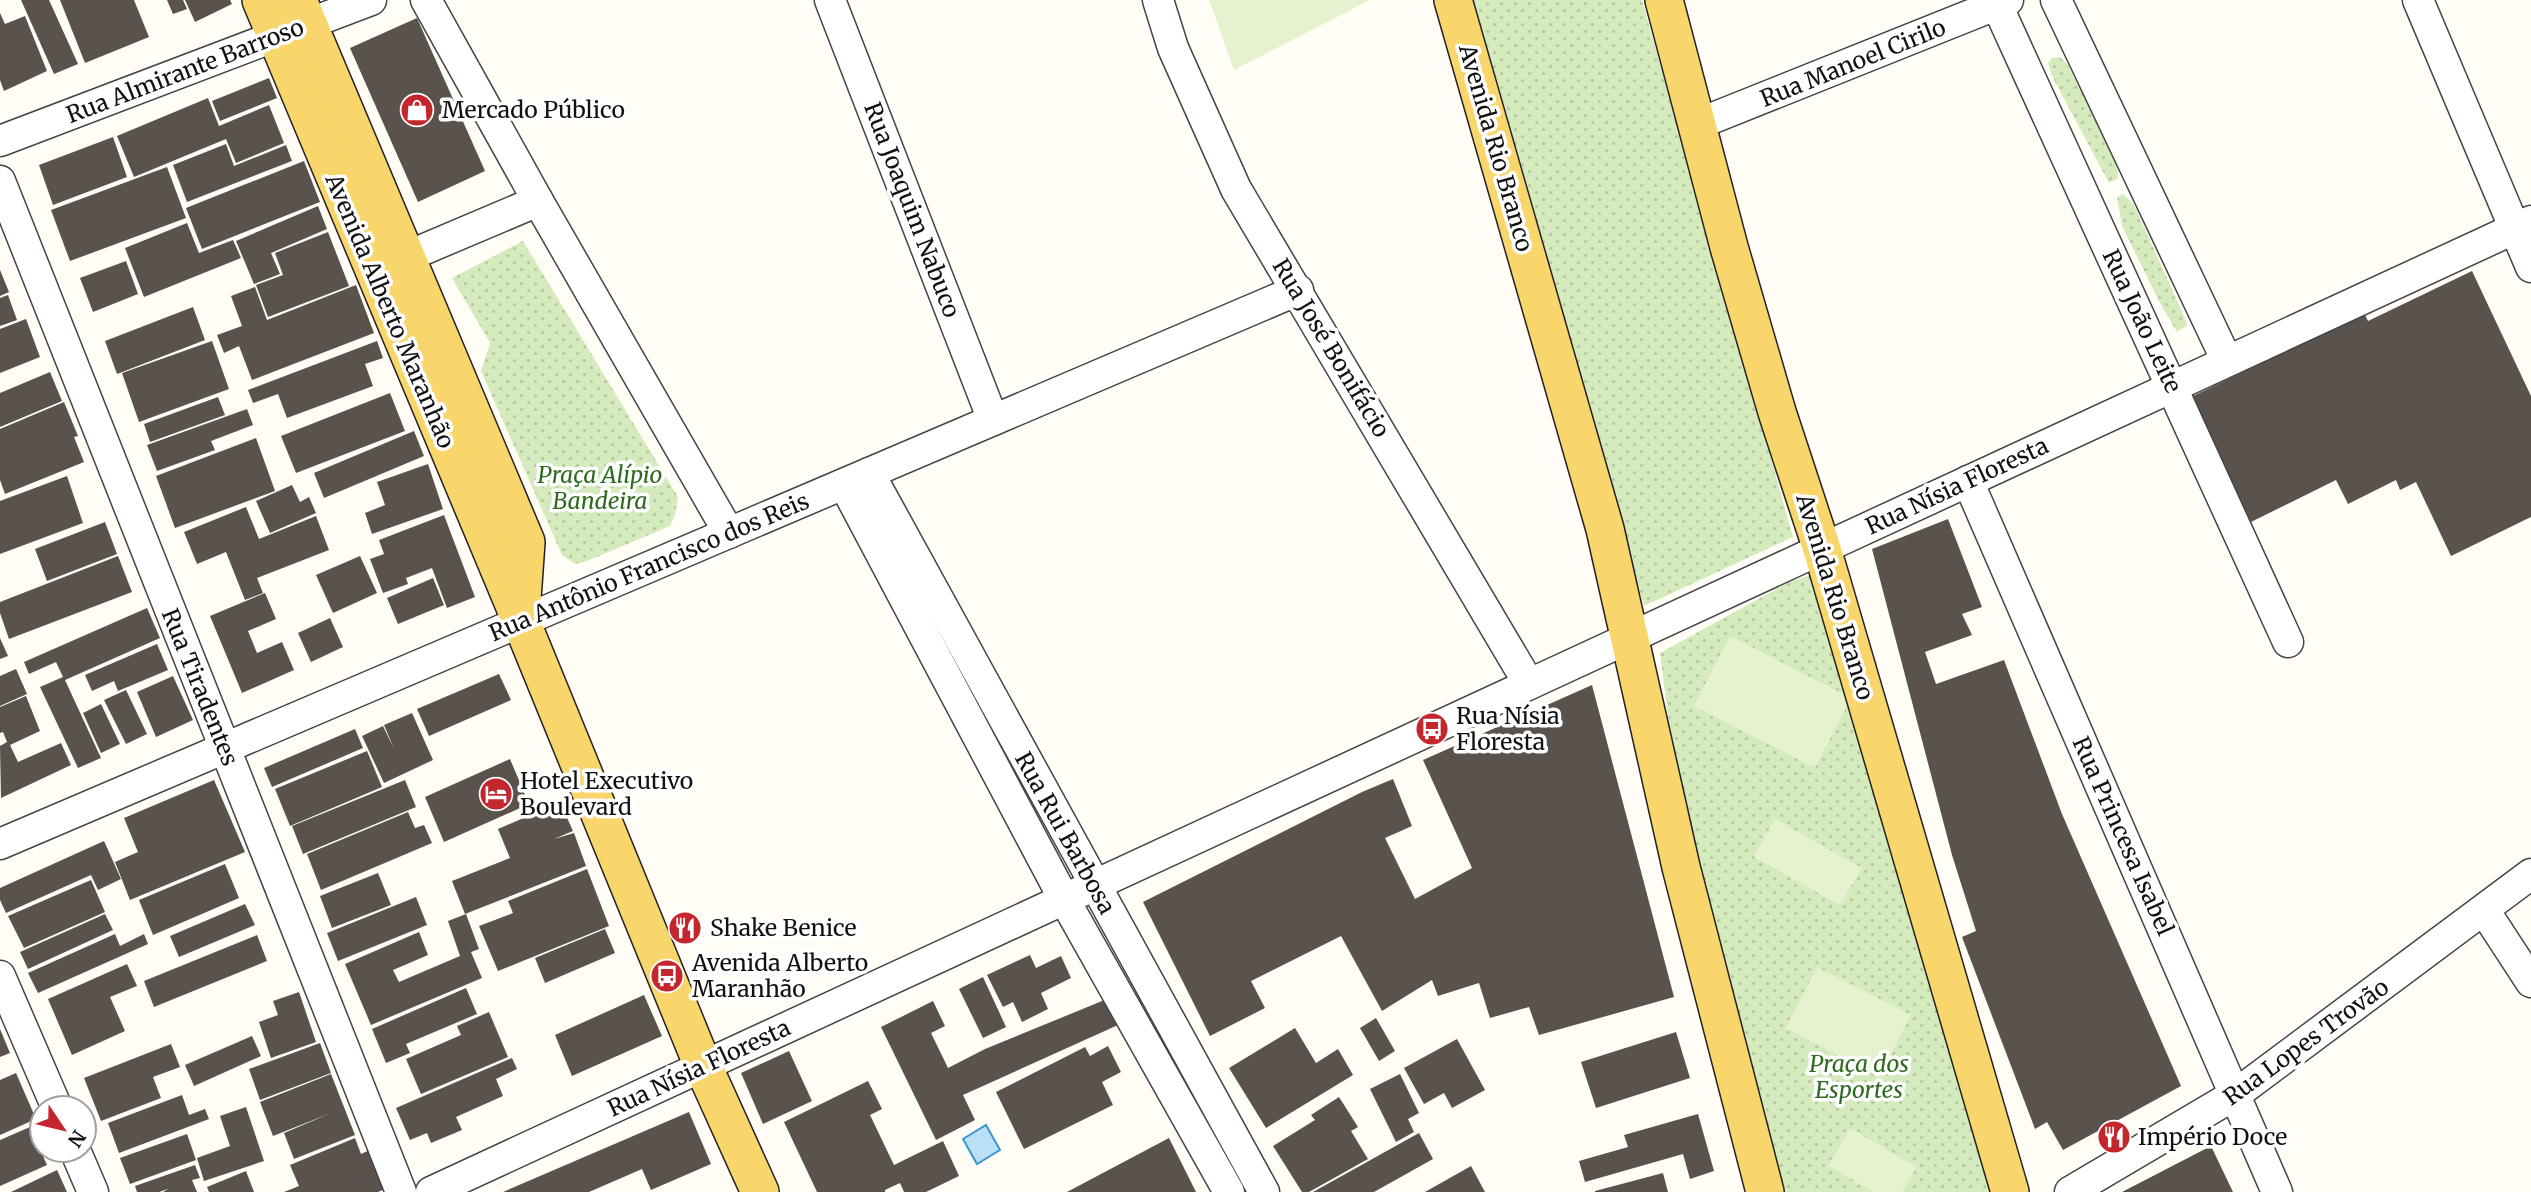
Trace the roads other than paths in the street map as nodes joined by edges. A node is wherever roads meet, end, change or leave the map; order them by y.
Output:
1 (261, 0) edge
2 (370, 0) edge
3 (426, 0) edge
4 (830, 0) edge
5 (1158, 0) edge
6 (1453, 0) edge
7 (1664, 0) edge
8 (2056, 0) edge
9 (2418, 0) edge
10 (2001, 2) edge
11 (294, 21) edge
12 (1698, 124) junction
13 (0, 141) edge
14 (0, 181) edge
15 (538, 201) junction
16 (2523, 224) edge
17 (390, 264) junction
18 (2531, 267) edge
19 (1298, 290) junction
20 (2227, 361) junction
21 (2172, 387) junction
22 (993, 420) junction
23 (857, 478) junction
24 (1968, 481) junction
25 (729, 533) junction
26 (1822, 549) junction
27 (521, 621) junction
28 (1628, 638) junction
29 (2288, 642) dead end
30 (969, 657) junction
31 (943, 670) junction
32 (1529, 684) junction
33 (225, 748) junction
34 (0, 845) edge
35 (2531, 874) edge
36 (1094, 886) junction
37 (1064, 899) junction
38 (2484, 910) junction
39 (0, 976) edge
40 (2531, 982) edge
41 (1187, 1054) junction
42 (703, 1066) junction
43 (1160, 1068) junction
44 (51, 1094) edge
45 (2236, 1094) junction
46 (81, 1164) edge
47 (93, 1192) edge
48 (401, 1192) edge
49 (431, 1192) edge
50 (760, 1192) edge
51 (1229, 1192) edge
52 (1264, 1192) edge
53 (1765, 1192) edge
54 (2010, 1192) edge
55 (2070, 1192) edge
56 (2277, 1192) edge

1 - 11 main road, Avenida Alberto Maranhão
2 - 11 street, Rua Almirante Barroso
3 - 15 street
4 - 22 street, Rua Joaquim Nabuco
5 - 19 street, Rua José Bonifácio
6 - 28 main road, Avenida Rio Branco
7 - 12 main road, Avenida Rio Branco
8 - 20 street
9 - 16 street
10 - 12 street, Rua Manoel Cirilo
10 - 21 street, Rua João Leite
11 - 13 street, Rua Almirante Barroso
11 - 17 main road, Avenida Alberto Maranhão
12 - 26 main road, Avenida Rio Branco
14 - 33 street, Rua Tiradentes
15 - 17 street
15 - 25 street
16 - 18 street
16 - 20 street, Rua Nísia Floresta
17 - 27 main road, Avenida Alberto Maranhão
19 - 22 street, Rua Antônio Francisco dos Reis
19 - 32 street, Rua José Bonifácio
20 - 21 street, Rua Nísia Floresta
21 - 24 street, Rua Nísia Floresta
21 - 29 street, Rua João Leite
22 - 23 street, Rua Antônio Francisco dos Reis
23 - 25 street, Rua Antônio Francisco dos Reis
23 - 30 street, Rua Rui Barbosa
23 - 31 street, Rua Rui Barbosa
24 - 26 street, Rua Nísia Floresta
24 - 45 street, Rua Princesa Isabel
25 - 27 street, Rua Antônio Francisco dos Reis
26 - 28 street, Rua Nísia Floresta
26 - 54 main road, Avenida Rio Branco
27 - 33 street, Rua Antônio Francisco dos Reis
27 - 42 main road, Avenida Alberto Maranhão
28 - 32 street, Rua Nísia Floresta
28 - 53 main road, Avenida Rio Branco
30 - 31 street
30 - 36 street, Rua Rui Barbosa
31 - 37 street, Rua Rui Barbosa
32 - 36 street, Rua Nísia Floresta
33 - 34 street, Rua Antônio Francisco dos Reis
33 - 48 street, Rua Tiradentes
35 - 38 street, Rua Lopes Trovão
36 - 37 street, Rua Nísia Floresta
36 - 41 street, Rua Rui Barbosa
37 - 42 street, Rua Nísia Floresta
37 - 43 street, Rua Rui Barbosa
38 - 40 street
38 - 45 street, Rua Lopes Trovão
39 - 44 street
41 - 43 street
41 - 52 street, Rua Rui Barbosa
42 - 49 street, Rua Nísia Floresta
42 - 50 main road, Avenida Alberto Maranhão
43 - 51 street, Rua Rui Barbosa
45 - 55 street, Rua Lopes Trovão
45 - 56 street, Rua Princesa Isabel
46 - 47 street

